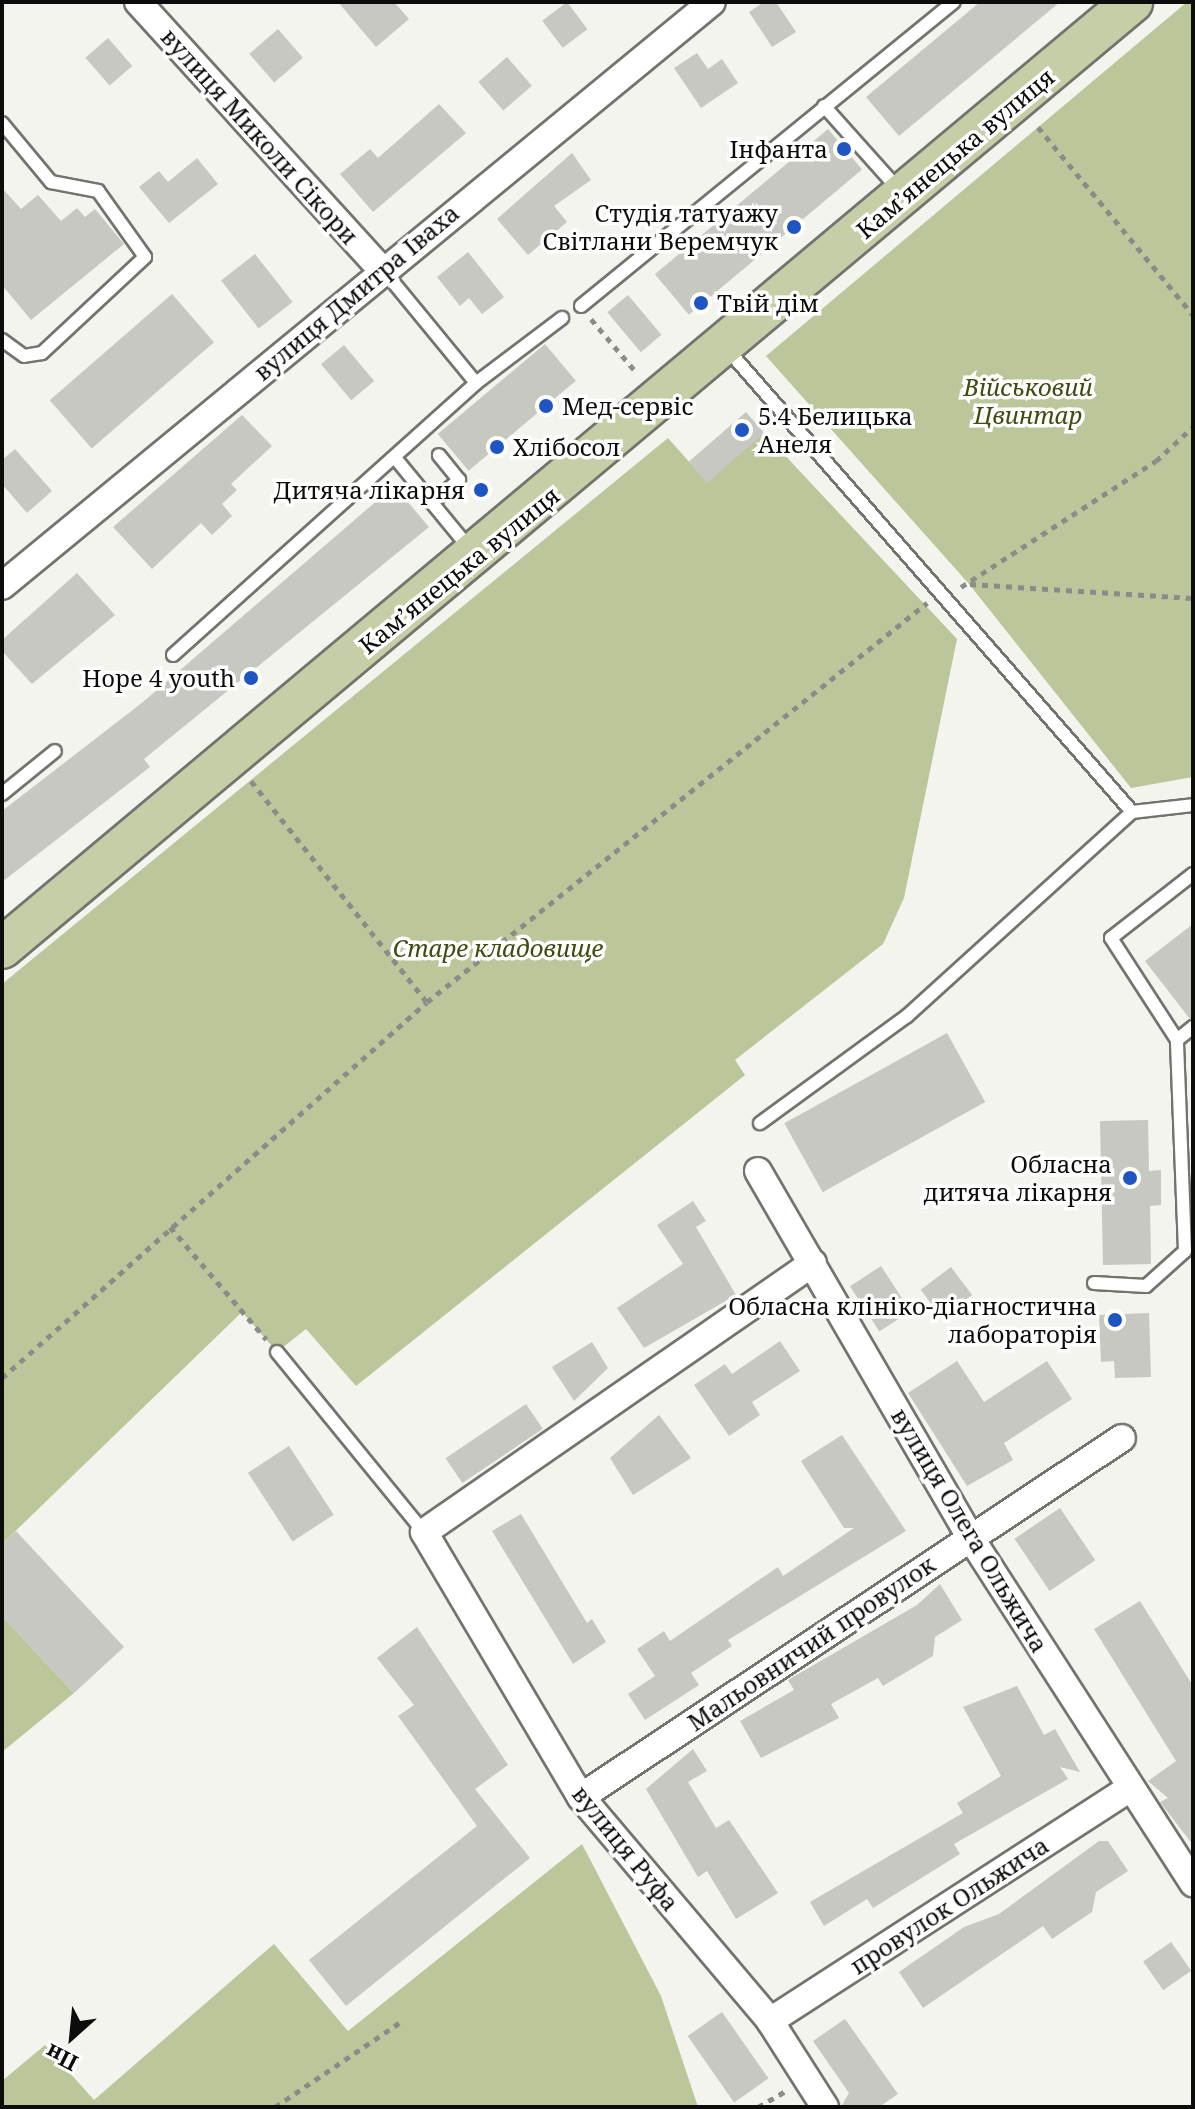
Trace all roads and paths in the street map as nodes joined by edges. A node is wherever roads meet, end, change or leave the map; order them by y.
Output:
1 (138, 2) edge
2 (712, 2) edge
3 (954, 2) edge
4 (1132, 2) edge
5 (824, 106) junction
6 (2, 123) edge
7 (1038, 127) dead end
8 (905, 197) junction
9 (382, 270) junction
10 (581, 306) joint
11 (1193, 315) edge
12 (562, 318) dead end
13 (2, 340) edge
14 (725, 346) junction
15 (637, 373) dead end
16 (476, 383) junction
17 (1193, 427) edge
18 (439, 455) dead end
19 (396, 459) junction
20 (434, 501) junction
21 (475, 556) junction
22 (969, 584) junction
23 (2, 586) edge
24 (942, 593) junction
25 (1193, 598) edge
26 (173, 655) dead end
27 (55, 751) dead end
28 (250, 779) dead end
29 (2, 794) edge
30 (1193, 805) edge
31 (1132, 812) junction
32 (1193, 874) edge
33 (2, 948) edge
34 (427, 1002) junction
35 (1193, 1027) edge
36 (1177, 1040) junction
37 (760, 1123) dead end
38 (758, 1171) dead end
39 (170, 1227) junction
40 (813, 1263) junction
41 (1094, 1283) dead end
42 (277, 1352) joint
43 (2, 1378) edge
44 (1122, 1438) dead end
45 (424, 1532) junction
46 (970, 1537) junction
47 (1129, 1789) junction
48 (581, 1797) junction
49 (1193, 1883) edge
50 (770, 2021) junction
51 (399, 2023) dead end
52 (275, 2107) edge
53 (825, 2107) edge

1 - 9 street, вулиця Миколи Сікори
2 - 9 street, вулиця Дмитра Іваха
3 - 5 lane
4 - 8 main road, Камʼянецька вулиця
5 - 8 lane
5 - 10 lane
6 - 13 lane
7 - 11 path
8 - 14 main road, Камʼянецька вулиця
9 - 16 lane
9 - 23 street, вулиця Дмитра Іваха
10 - 15 path
12 - 16 lane
14 - 21 main road, Камʼянецька вулиця
14 - 24 lane
16 - 19 lane
17 - 22 path
18 - 20 lane
19 - 20 lane
19 - 26 lane
20 - 21 lane
21 - 33 main road, Камʼянецька вулиця
22 - 24 path
22 - 25 path
24 - 31 lane
24 - 34 path
27 - 29 lane
28 - 34 path
30 - 31 lane
31 - 37 lane
32 - 36 lane
34 - 39 path
35 - 36 lane
36 - 41 lane
38 - 40 street, вулиця Олега Ольжича
39 - 42 path
39 - 43 path
40 - 45 street
40 - 46 street, вулиця Олега Ольжича
42 - 45 lane
44 - 46 street, Мальовничий провулок
45 - 48 street, вулиця Руфа
46 - 47 street, вулиця Олега Ольжича
46 - 48 street, Мальовничий провулок
47 - 49 street, вулиця Олега Ольжича
47 - 50 street, провулок Ольжича
48 - 50 street, вулиця Руфа
50 - 53 street, вулиця Руфа
51 - 52 path

